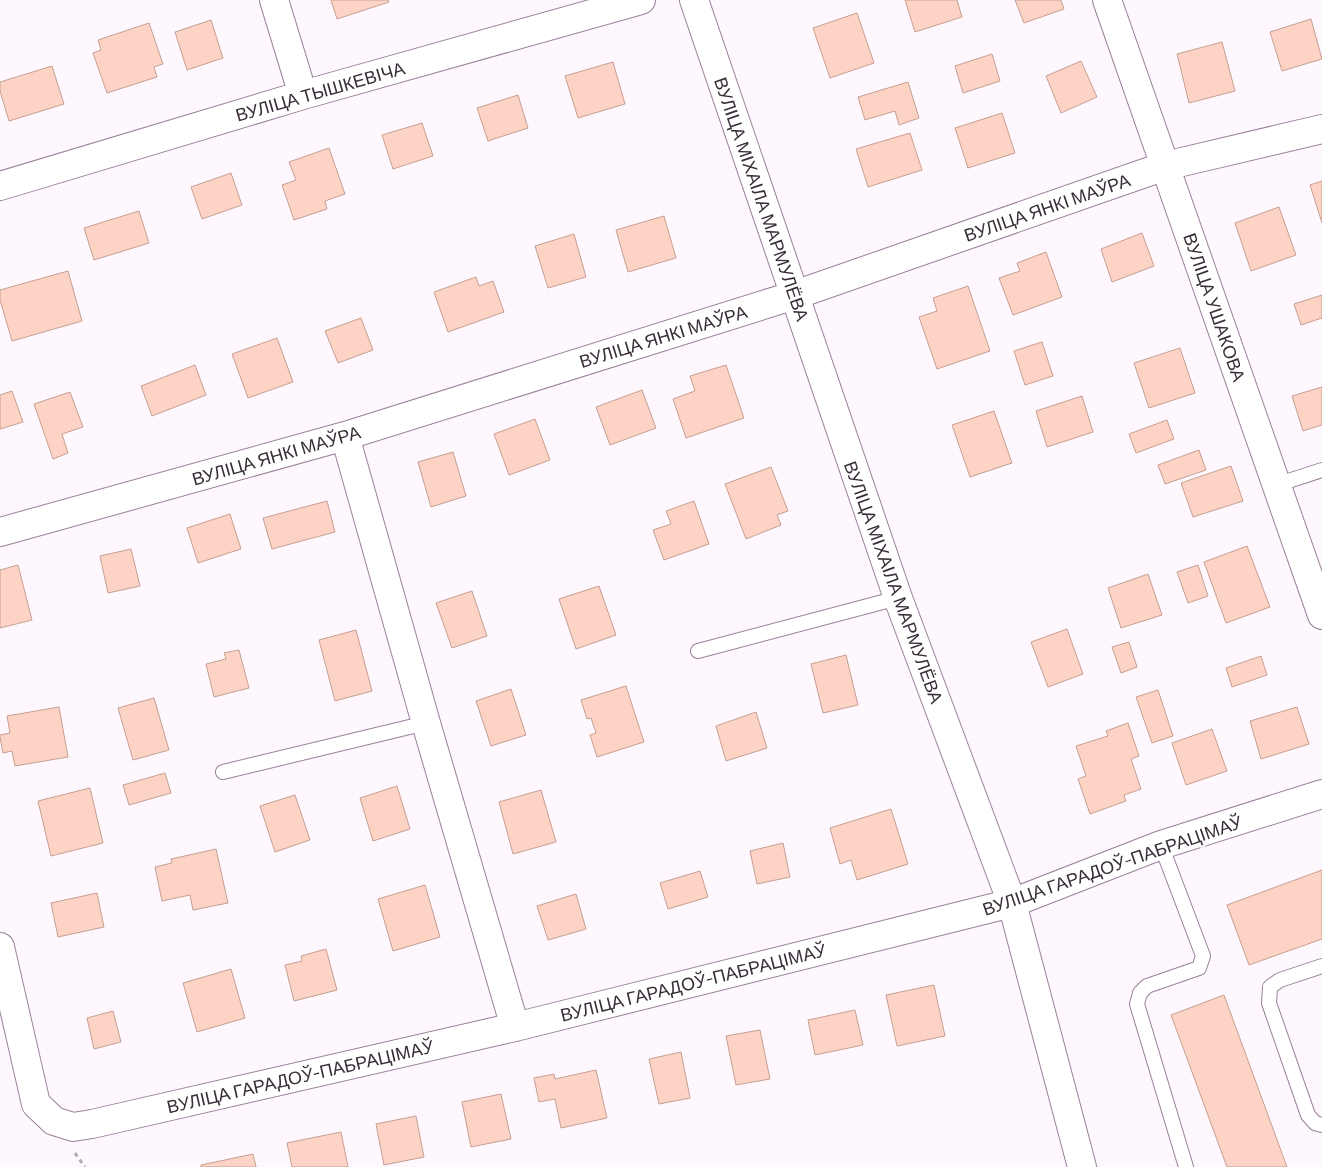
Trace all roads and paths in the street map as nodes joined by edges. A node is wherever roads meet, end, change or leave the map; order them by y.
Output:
1 (274, 0) edge
2 (641, 0) edge
3 (694, 0) edge
4 (1107, 0) edge
5 (303, 95) junction
6 (1322, 129) edge
7 (1165, 166) junction
8 (0, 186) edge
9 (795, 295) junction
10 (345, 436) junction
11 (1322, 470) edge
12 (1276, 485) junction
13 (0, 532) edge
14 (898, 598) junction
15 (1322, 615) edge
16 (698, 651) dead end
17 (426, 723) junction
18 (223, 772) dead end
19 (1322, 794) edge
20 (1161, 845) junction
21 (1012, 903) junction
22 (0, 947) edge
23 (1322, 966) edge
24 (515, 1027) junction
25 (1322, 1125) edge
26 (1082, 1167) edge
27 (1186, 1167) edge

1 - 5 street
2 - 5 street, ВУЛІЦА ТЫШКЕВІЧА
3 - 9 street, ВУЛІЦА МІХАІЛА МАРМУЛЁВА
4 - 7 street, ВУЛІЦА УШАКОВА
5 - 8 street, ВУЛІЦА ТЫШКЕВІЧА
6 - 7 street, ВУЛІЦА ЯНКІ МАЎРА
7 - 9 street, ВУЛІЦА ЯНКІ МАЎРА
7 - 12 street, ВУЛІЦА УШАКОВА
9 - 10 street, ВУЛІЦА ЯНКІ МАЎРА
9 - 14 street, ВУЛІЦА МІХАІЛА МАРМУЛЁВА
10 - 13 street, ВУЛІЦА ЯНКІ МАЎРА
10 - 17 street
11 - 12 lane
12 - 15 street, ВУЛІЦА УШАКОВА
14 - 16 lane
14 - 21 street, ВУЛІЦА МІХАІЛА МАРМУЛЁВА
17 - 18 lane
17 - 24 street
19 - 20 street, ВУЛІЦА ГАРАДОЎ-ПАБРАЦІМАЎ
20 - 21 street, ВУЛІЦА ГАРАДОЎ-ПАБРАЦІМАЎ
20 - 27 lane
21 - 24 street, ВУЛІЦА ГАРАДОЎ-ПАБРАЦІМАЎ
21 - 26 street, ВУЛІЦА МІХАІЛА МАРМУЛЁВА
22 - 24 street, ВУЛІЦА ГАРАДОЎ-ПАБРАЦІМАЎ
23 - 25 lane

